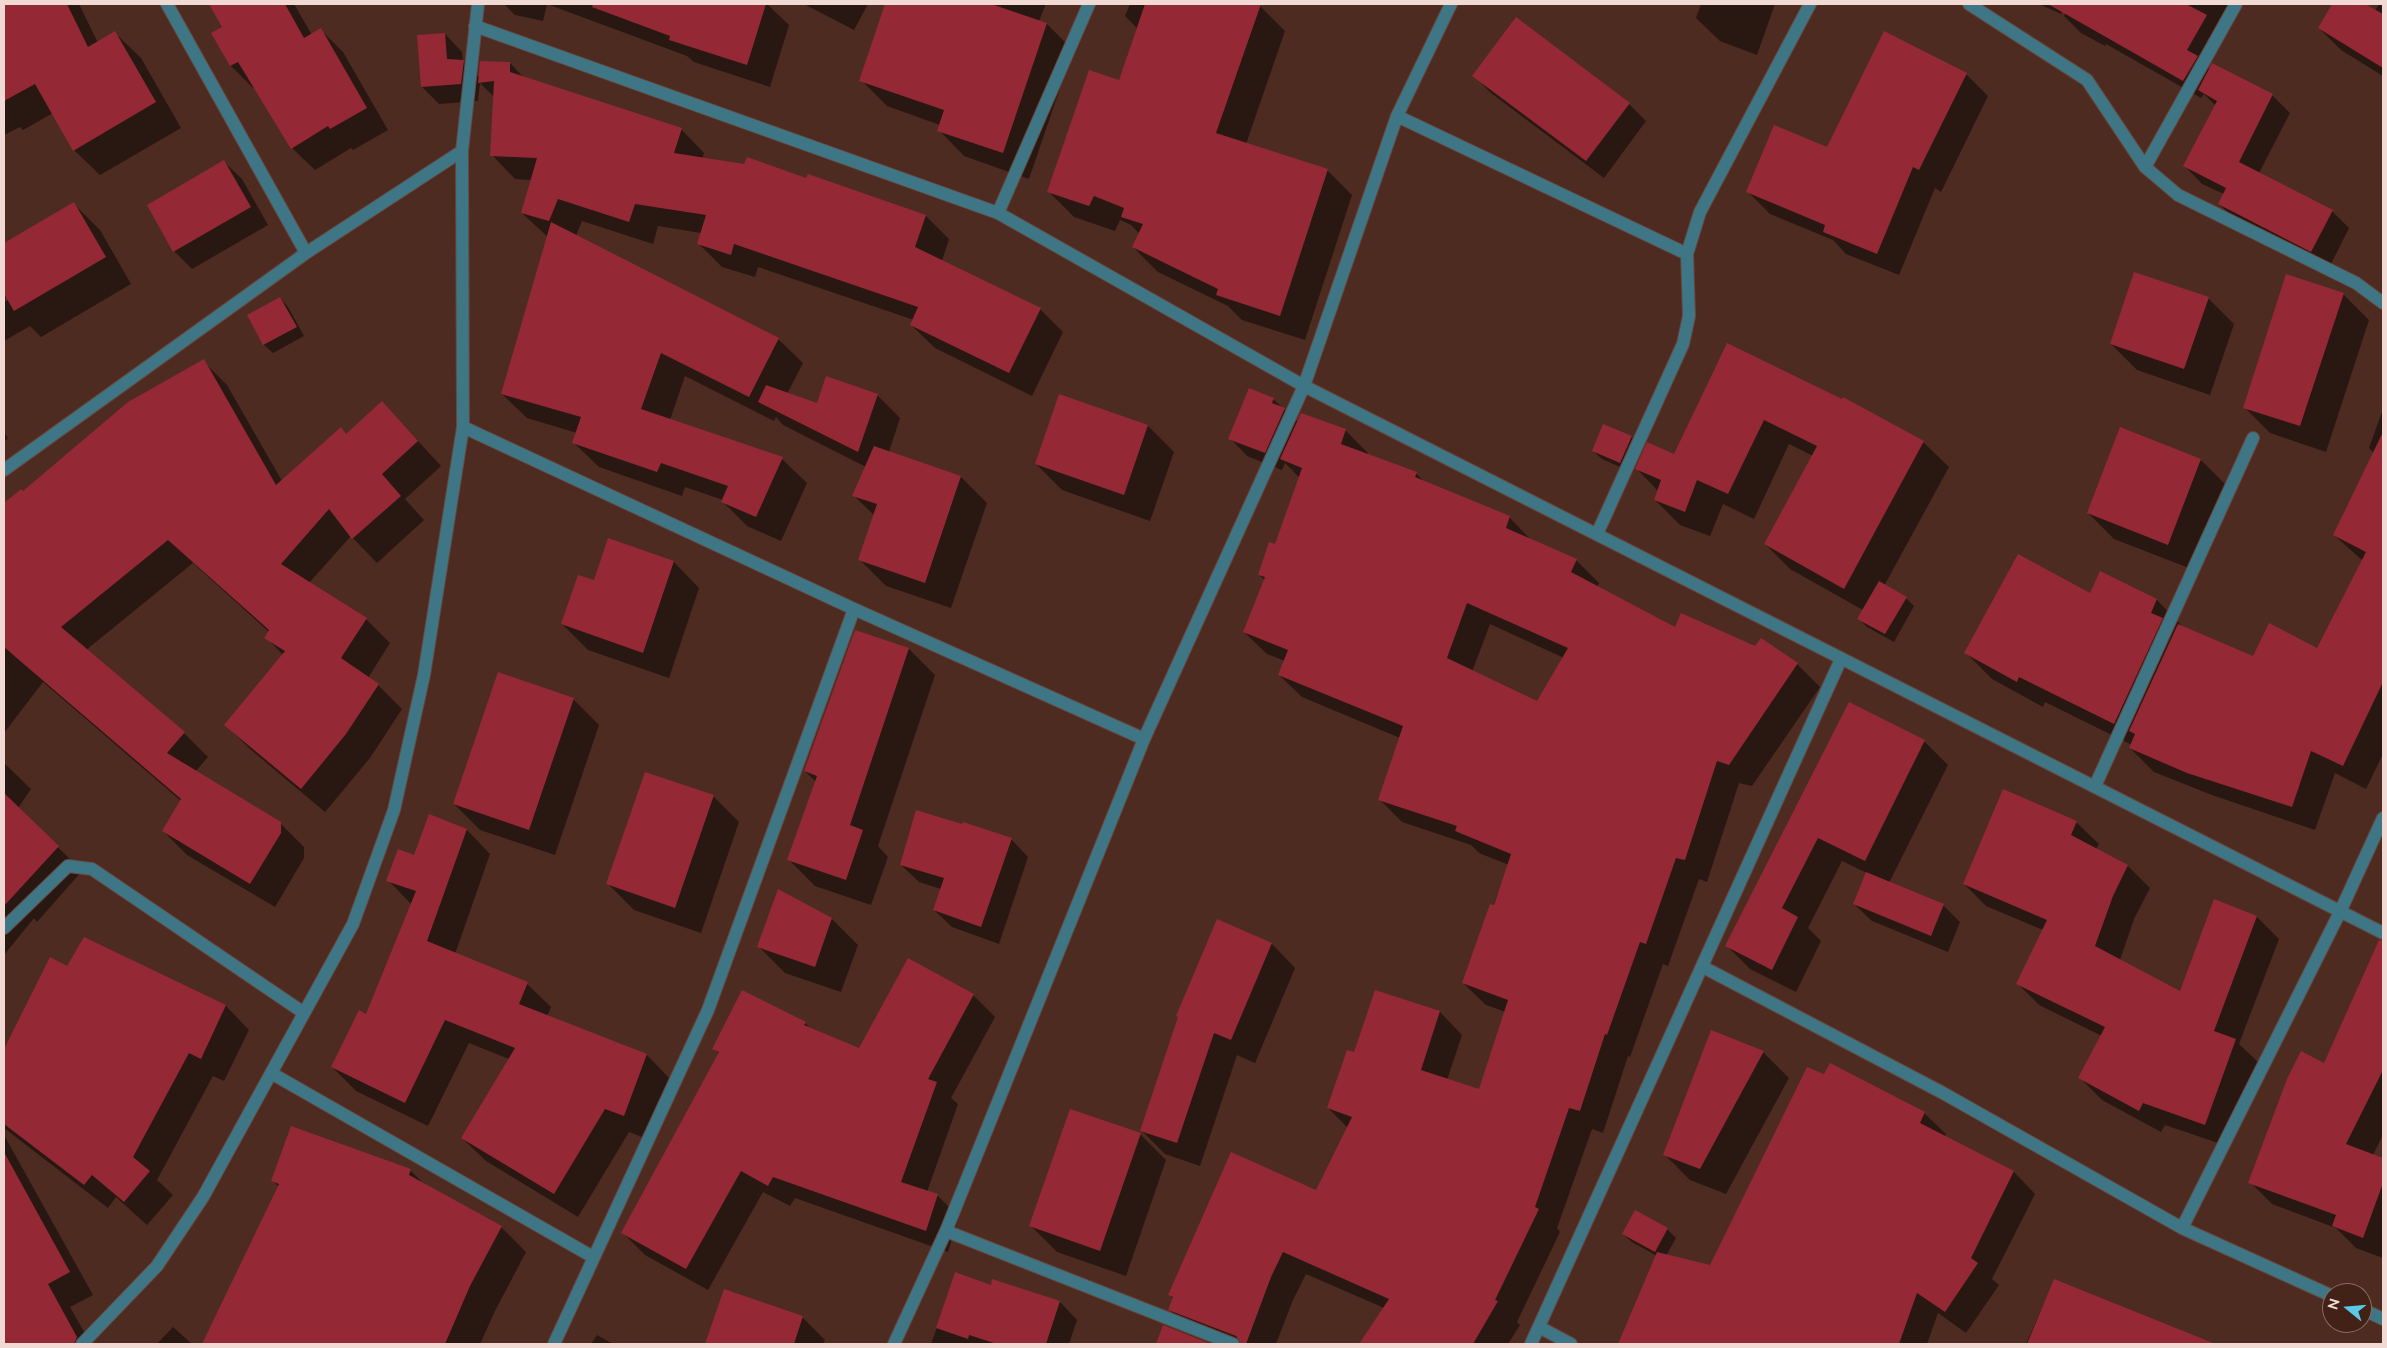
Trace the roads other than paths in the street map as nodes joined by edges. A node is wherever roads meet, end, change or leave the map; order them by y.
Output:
1 (167, 4) edge
2 (478, 4) edge
3 (1089, 4) edge
4 (1451, 4) edge
5 (1810, 4) edge
6 (1969, 4) edge
7 (2236, 4) edge
8 (475, 26) junction
9 (1397, 116) junction
10 (462, 151) junction
11 (2146, 167) junction
12 (998, 213) junction
13 (306, 253) junction
14 (1687, 254) junction
15 (2383, 302) edge
16 (1304, 386) junction
17 (463, 427) junction
18 (2253, 438) dead end
19 (4, 470) edge
20 (1597, 534) junction
21 (854, 609) junction
22 (1841, 659) junction
23 (1144, 739) junction
24 (2095, 786) junction
25 (2383, 818) edge
26 (2340, 912) junction
27 (4, 928) edge
28 (2383, 933) edge
29 (1703, 968) junction
30 (304, 1012) junction
31 (271, 1073) junction
32 (2182, 1228) junction
33 (946, 1231) junction
34 (593, 1257) junction
35 (2322, 1291) edge
36 (1539, 1327) junction
37 (82, 1344) edge
38 (554, 1344) edge
39 (894, 1344) edge
40 (1233, 1344) edge
41 (1532, 1344) edge
42 (1571, 1344) edge

1 - 13 street
2 - 8 street
3 - 12 street
4 - 9 street
5 - 14 street
6 - 11 street
7 - 11 street
8 - 10 street
8 - 12 street
9 - 14 street
9 - 16 street
10 - 13 street
10 - 17 street
11 - 15 street
12 - 16 street
13 - 19 street
14 - 20 street
16 - 20 street
16 - 23 street
17 - 21 street
17 - 30 street
18 - 24 street
20 - 22 street
21 - 23 street
21 - 34 street
22 - 24 street
22 - 29 street
23 - 33 street
24 - 26 street
25 - 26 street
26 - 28 street
26 - 32 street
27 - 30 street
29 - 32 street
29 - 36 street
30 - 31 street
31 - 34 street
31 - 37 street
32 - 35 street
33 - 39 street
33 - 40 street
34 - 38 street
36 - 41 street
36 - 42 street

